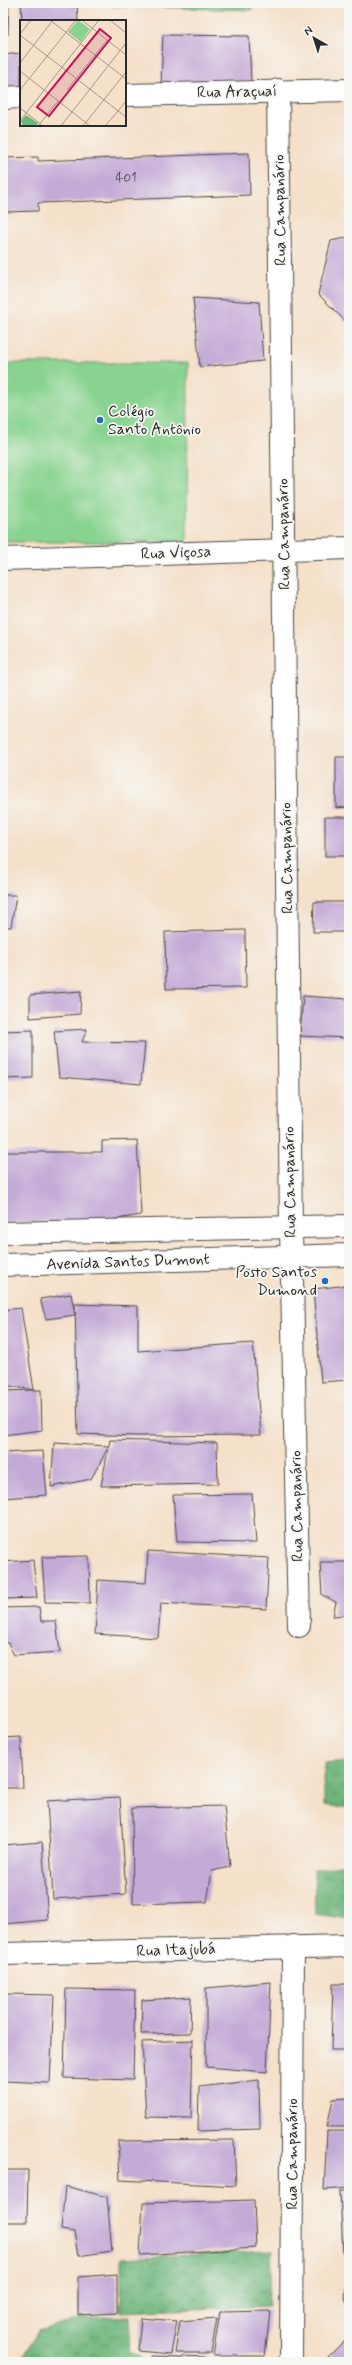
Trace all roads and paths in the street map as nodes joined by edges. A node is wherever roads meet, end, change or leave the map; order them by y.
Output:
1 (278, 90) junction
2 (349, 90) edge
3 (126, 95) edge
4 (20, 97) edge
5 (3, 98) edge
6 (349, 548) edge
7 (284, 549) junction
8 (3, 559) edge
9 (349, 1226) edge
10 (291, 1228) junction
11 (3, 1232) edge
12 (349, 1255) edge
13 (291, 1257) junction
14 (3, 1265) edge
15 (299, 1626) dead end
16 (293, 1946) junction
17 (349, 1946) edge
18 (3, 1954) edge
19 (291, 2362) edge

1 - 2 street, Rua Araçuaí
1 - 3 street, Rua Araçuaí
1 - 7 street, Rua Campanário
4 - 5 street
6 - 7 street, Rua Viçosa
7 - 8 street, Rua Viçosa
7 - 10 street, Rua Campanário
9 - 10 street, Avenida Santos Dumont
10 - 11 street, Avenida Santos Dumont
10 - 13 street, Rua Campanário
12 - 13 street, Avenida Santos Dumont
13 - 14 street, Avenida Santos Dumont
13 - 15 street, Rua Campanário
16 - 17 street, Rua Itajubá
16 - 18 street, Rua Itajubá
16 - 19 street, Rua Campanário

